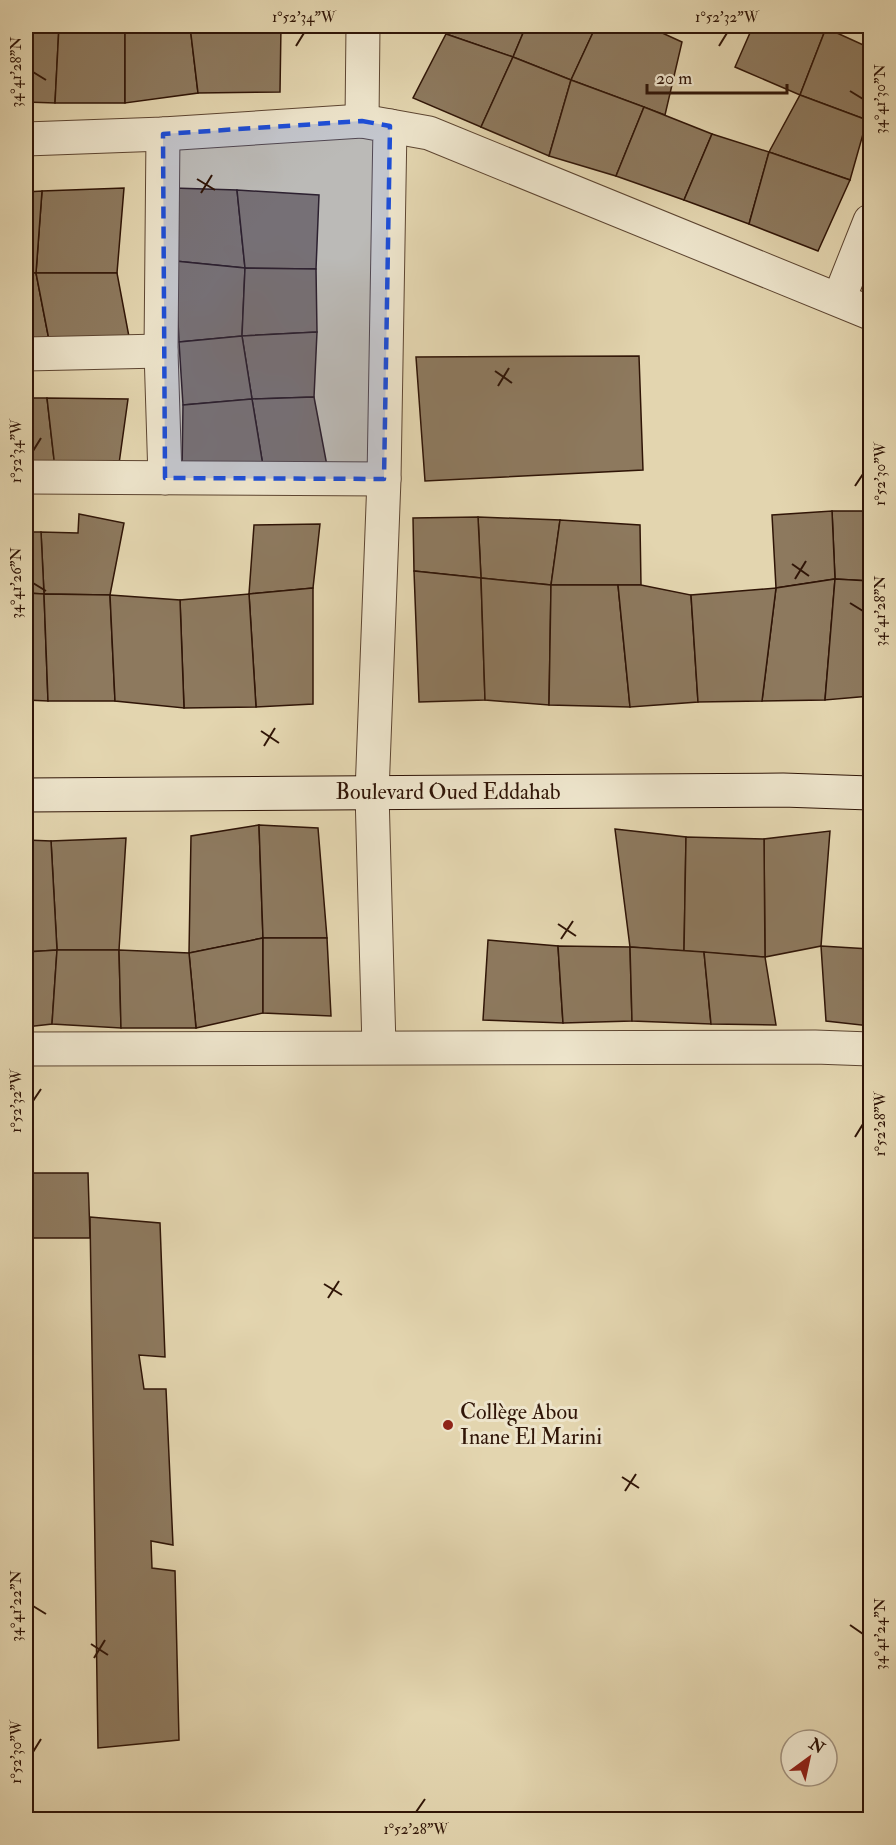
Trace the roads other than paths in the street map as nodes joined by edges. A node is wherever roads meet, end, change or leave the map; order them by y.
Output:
1 (363, 26) edge
2 (376, 123) junction
3 (163, 134) junction
4 (26, 139) edge
5 (870, 220) edge
6 (839, 300) junction
7 (870, 313) edge
8 (161, 351) junction
9 (26, 354) edge
10 (26, 477) edge
11 (165, 478) junction
12 (384, 479) junction
13 (372, 793) junction
14 (870, 793) edge
15 (26, 795) edge
16 (379, 1047) junction
17 (26, 1049) edge
18 (870, 1049) edge

1 - 2 street
2 - 3 street
2 - 6 street
2 - 12 street
3 - 4 street
3 - 8 street
5 - 6 street
6 - 7 street
8 - 9 street
8 - 11 street
10 - 11 street
11 - 12 street
12 - 13 street
13 - 14 street, Boulevard Oued Eddahab
13 - 15 street, Boulevard Oued Eddahab
13 - 16 street
16 - 17 street
16 - 18 street

